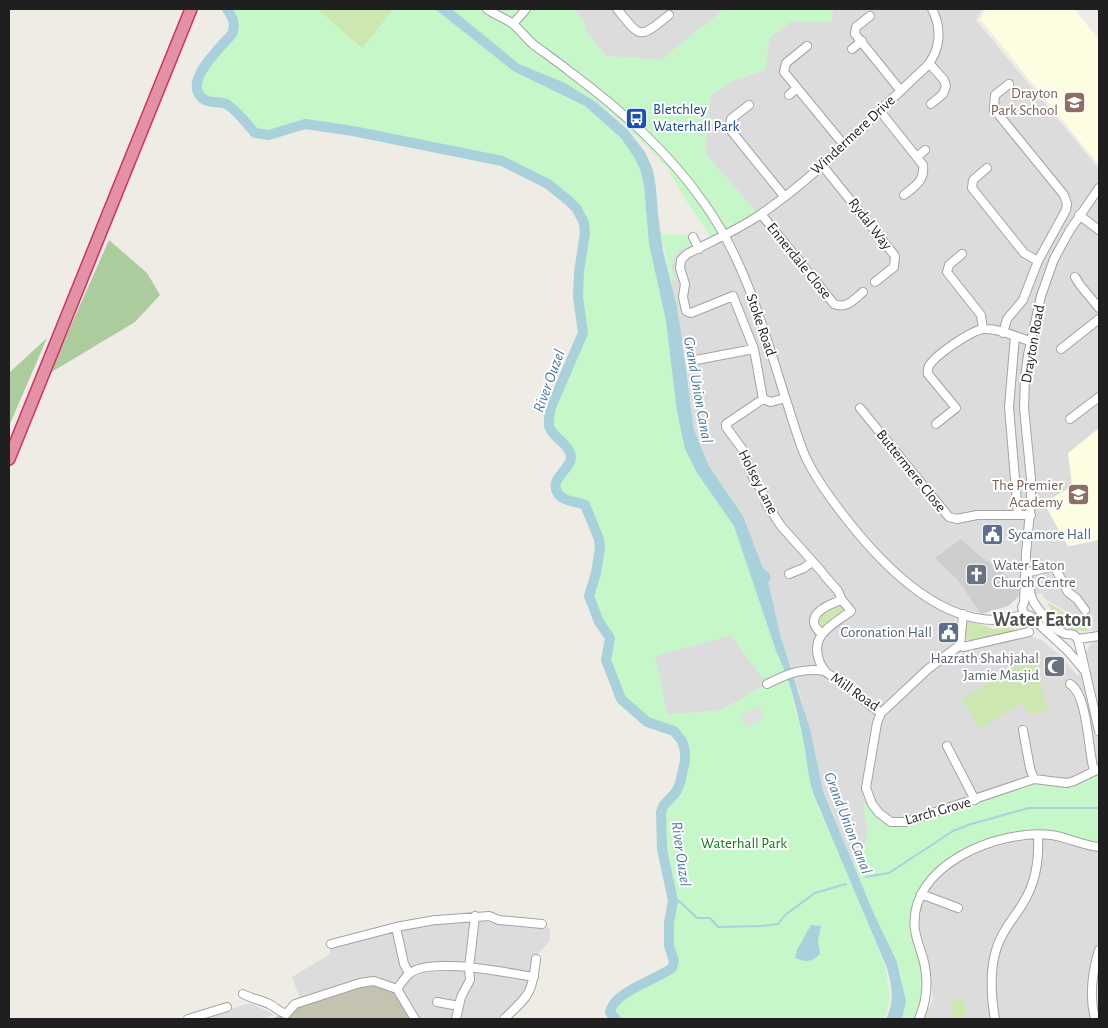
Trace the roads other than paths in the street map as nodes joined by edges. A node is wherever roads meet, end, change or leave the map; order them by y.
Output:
1 (191, 9) edge
2 (487, 9) edge
3 (526, 9) edge
4 (617, 9) edge
5 (932, 9) edge
6 (669, 15) dead end
7 (870, 16) dead end
8 (513, 24) junction
9 (862, 41) junction
10 (807, 46) dead end
11 (852, 49) dead end
12 (930, 63) junction
13 (1009, 84) dead end
14 (797, 88) junction
15 (901, 91) junction
16 (788, 96) dead end
17 (749, 104) dead end
18 (931, 104) dead end
19 (880, 111) junction
20 (844, 145) junction
21 (926, 150) dead end
22 (917, 157) junction
23 (822, 165) junction
24 (987, 168) dead end
25 (1099, 188) edge
26 (904, 195) dead end
27 (784, 196) junction
28 (761, 214) junction
29 (1079, 215) junction
30 (1099, 230) edge
31 (725, 235) junction
32 (693, 238) dead end
33 (699, 249) junction
34 (962, 254) dead end
35 (1038, 261) junction
36 (1075, 277) dead end
37 (876, 282) dead end
38 (863, 292) dead end
39 (1099, 308) edge
40 (1099, 319) edge
41 (983, 329) junction
42 (1003, 333) junction
43 (1015, 336) junction
44 (1030, 341) junction
45 (1061, 348) dead end
46 (754, 349) junction
47 (696, 360) dead end
48 (1099, 397) edge
49 (785, 398) junction
50 (763, 399) junction
51 (860, 408) dead end
52 (1070, 419) dead end
53 (936, 424) dead end
54 (9, 459) edge
55 (1018, 515) junction
56 (1030, 515) junction
57 (812, 562) junction
58 (1026, 573) junction
59 (789, 574) dead end
60 (842, 600) junction
61 (1034, 601) junction
62 (1024, 604) junction
63 (1038, 610) junction
64 (1085, 610) dead end
65 (963, 614) junction
66 (1027, 615) junction
67 (1029, 632) dead end
68 (822, 634) junction
69 (1067, 634) junction
70 (1099, 636) edge
71 (1078, 642) junction
72 (960, 645) junction
73 (1061, 645) junction
74 (1068, 651) junction
75 (1084, 670) junction
76 (825, 671) junction
77 (767, 684) dead end
78 (1070, 684) dead end
79 (882, 713) junction
80 (1023, 730) dead end
81 (1099, 731) edge
82 (947, 746) dead end
83 (1097, 770) edge
84 (1034, 779) junction
85 (974, 800) junction
86 (1038, 835) junction
87 (1099, 848) edge
88 (921, 894) junction
89 (958, 908) dead end
90 (476, 916) junction
91 (542, 924) dead end
92 (396, 926) junction
93 (331, 944) dead end
94 (1098, 955) edge
95 (536, 959) dead end
96 (469, 968) junction
97 (409, 973) junction
98 (534, 977) junction
99 (397, 989) junction
100 (243, 994) dead end
101 (437, 1002) dead end
102 (459, 1006) junction
103 (227, 1008) dead end
104 (188, 1019) edge
105 (415, 1019) edge
106 (456, 1019) edge
107 (504, 1019) edge
108 (919, 1019) edge
109 (995, 1019) edge
110 (1095, 1019) edge

1 - 54 highway
2 - 8 street, Stoke Road
3 - 8 street
4 - 6 street
5 - 12 street, Windermere Drive
7 - 9 street
8 - 31 street, Stoke Road
9 - 11 street
9 - 15 street
10 - 14 street
12 - 15 street, Windermere Drive
12 - 18 street
13 - 35 street
14 - 16 street
14 - 20 street
15 - 19 street, Windermere Drive
17 - 27 street
19 - 20 street, Windermere Drive
19 - 22 street
20 - 23 street, Windermere Drive
21 - 22 street
22 - 26 street
23 - 27 street, Windermere Drive
23 - 37 street, Rydal Way
24 - 35 street
25 - 29 street, Drayton Road
27 - 28 street, Windermere Drive
28 - 31 street, Windermere Drive
28 - 38 street, Ennerdale Close
29 - 30 street
29 - 44 street, Drayton Road
31 - 33 street, Windermere Drive
31 - 49 street, Stoke Road
32 - 33 street
33 - 46 street, Windermere Drive
34 - 41 street
35 - 42 street
36 - 39 street
40 - 45 street
41 - 42 street
41 - 53 street
42 - 43 street
43 - 44 street
43 - 55 street, Drayton Road
44 - 56 street, Drayton Road
46 - 47 street
46 - 50 street
48 - 52 street
49 - 50 street
49 - 65 street, Stoke Road
50 - 57 street, Holsey Lane
51 - 55 street, Buttermere Close
55 - 56 street, Buttermere Close
56 - 58 street, Drayton Road
57 - 59 street
57 - 60 street, Holsey Lane
58 - 61 street, Drayton Road
58 - 62 street, Drayton Road
58 - 64 street
60 - 68 street
60 - 68 street, Mill Road
61 - 62 street
61 - 63 street
62 - 66 street
63 - 66 street
63 - 69 street
65 - 66 street, Stoke Road
65 - 72 street
66 - 73 street
67 - 72 street
68 - 76 street, Mill Road
69 - 71 street
69 - 73 street
70 - 71 street
71 - 74 street
71 - 75 street
72 - 79 street, Mill Road
73 - 74 street
74 - 75 street
75 - 81 street
76 - 77 street
76 - 79 street, Mill Road
78 - 83 street
79 - 85 street, Larch Grove
80 - 84 street
82 - 85 street
83 - 84 street, Larch Grove
84 - 85 street, Larch Grove
86 - 87 street
86 - 88 street
86 - 109 street
88 - 89 street
88 - 108 street
90 - 91 street
90 - 92 street
90 - 96 street
92 - 93 street
92 - 97 street
94 - 110 street
95 - 98 street
96 - 97 street
96 - 98 street
96 - 102 street
97 - 99 street
98 - 107 street
99 - 100 street
99 - 105 street
101 - 102 street
102 - 106 street
103 - 104 street

